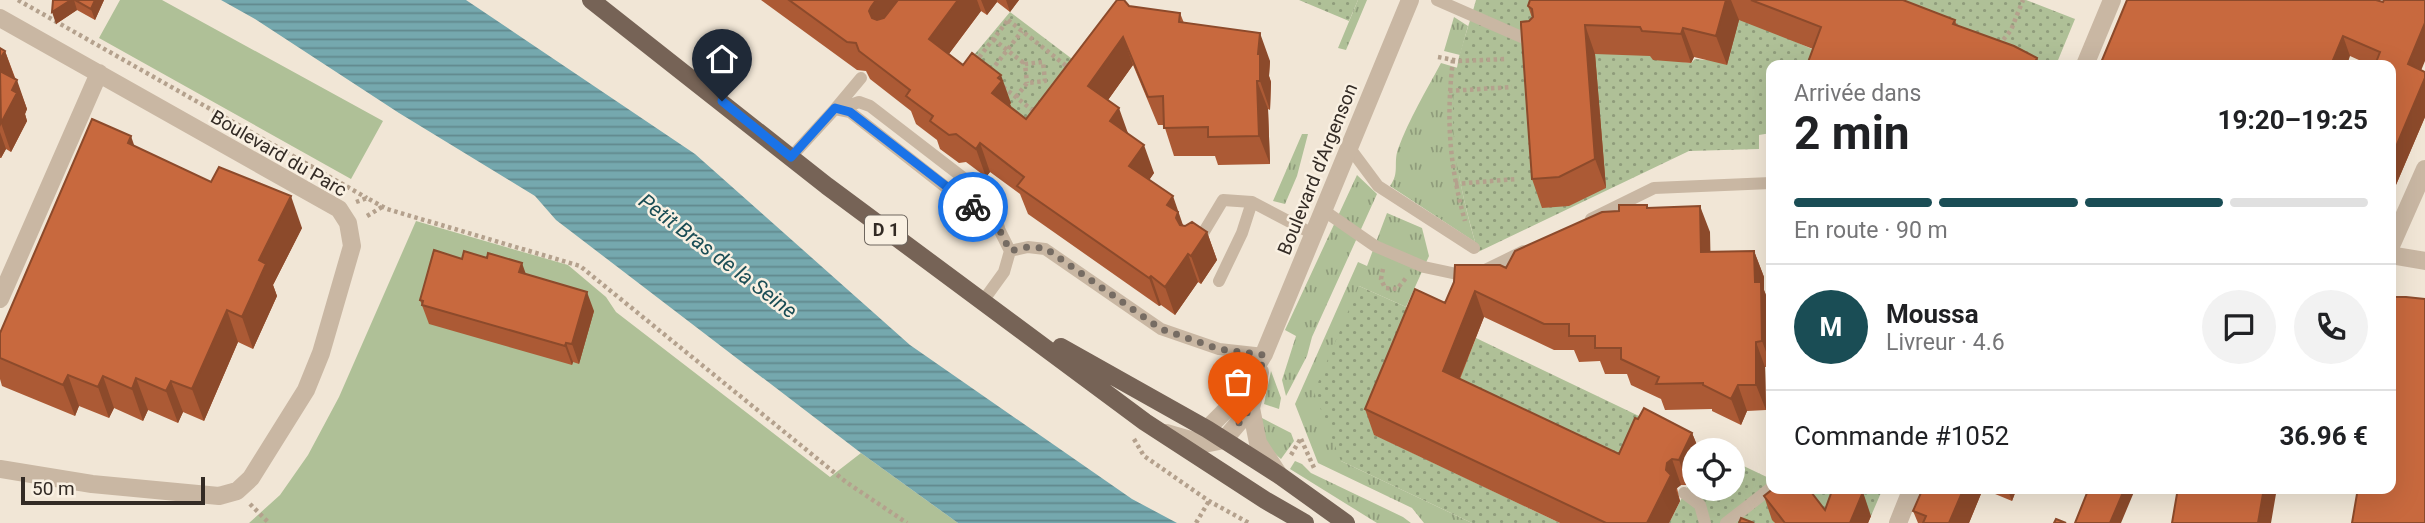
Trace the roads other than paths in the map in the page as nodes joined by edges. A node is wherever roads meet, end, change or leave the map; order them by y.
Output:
1 (591, 0) edge
2 (1410, 0) edge
3 (1437, 0) edge
4 (2112, 0) edge
5 (0, 18) edge
6 (1535, 43) edge
7 (2087, 60) edge
8 (99, 73) junction
9 (861, 78) edge
10 (838, 108) junction
11 (1349, 147) junction
12 (791, 157) junction
13 (2425, 169) edge
14 (1766, 183) edge
15 (1252, 202) junction
16 (1323, 210) junction
17 (1581, 224) edge
18 (1313, 234) junction
19 (2396, 234) edge
20 (1195, 246) edge
21 (1474, 247) dead end
22 (1532, 248) edge
23 (1010, 251) junction
24 (2396, 256) edge
25 (2425, 261) edge
26 (1219, 281) dead end
27 (0, 299) edge
28 (983, 301) junction
29 (999, 313) junction
30 (1264, 355) junction
31 (1251, 408) junction
32 (1207, 429) junction
33 (1163, 432) junction
34 (1224, 440) junction
35 (0, 469) edge
36 (1279, 475) junction
37 (1766, 492) edge
38 (1910, 494) edge
39 (1694, 501) edge
40 (1305, 523) edge
41 (1346, 523) edge
42 (1705, 523) edge
43 (1726, 523) edge
44 (1898, 523) edge

1 - 12 main road, D 1
2 - 11 street, Boulevard d'Argenson
3 - 6 lane
4 - 7 street
5 - 8 street, Boulevard du Parc
8 - 27 street
8 - 35 street, Boulevard du Parc
9 - 10 lane
10 - 12 lane
10 - 23 lane
11 - 16 street, Boulevard d'Argenson
11 - 21 lane
12 - 28 main road, D 1
13 - 19 street
14 - 17 lane
15 - 18 lane
15 - 20 lane
15 - 26 lane
16 - 18 street, Boulevard d'Argenson
16 - 22 lane
18 - 30 street, Boulevard d'Argenson
23 - 28 lane
23 - 30 lane
24 - 25 street
28 - 29 main road, D 1
29 - 32 main road, D 1
29 - 33 main road, D 1
30 - 31 street, Boulevard d'Argenson
30 - 32 street, Boulevard d'Argenson
31 - 34 street, Boulevard d'Argenson
31 - 36 street, Boulevard d'Argenson
32 - 34 main road, D 1
33 - 34 street
33 - 40 main road, D 1
34 - 36 main road, D 1
36 - 41 main road, D 1
37 - 43 lane
38 - 44 street
39 - 42 lane

